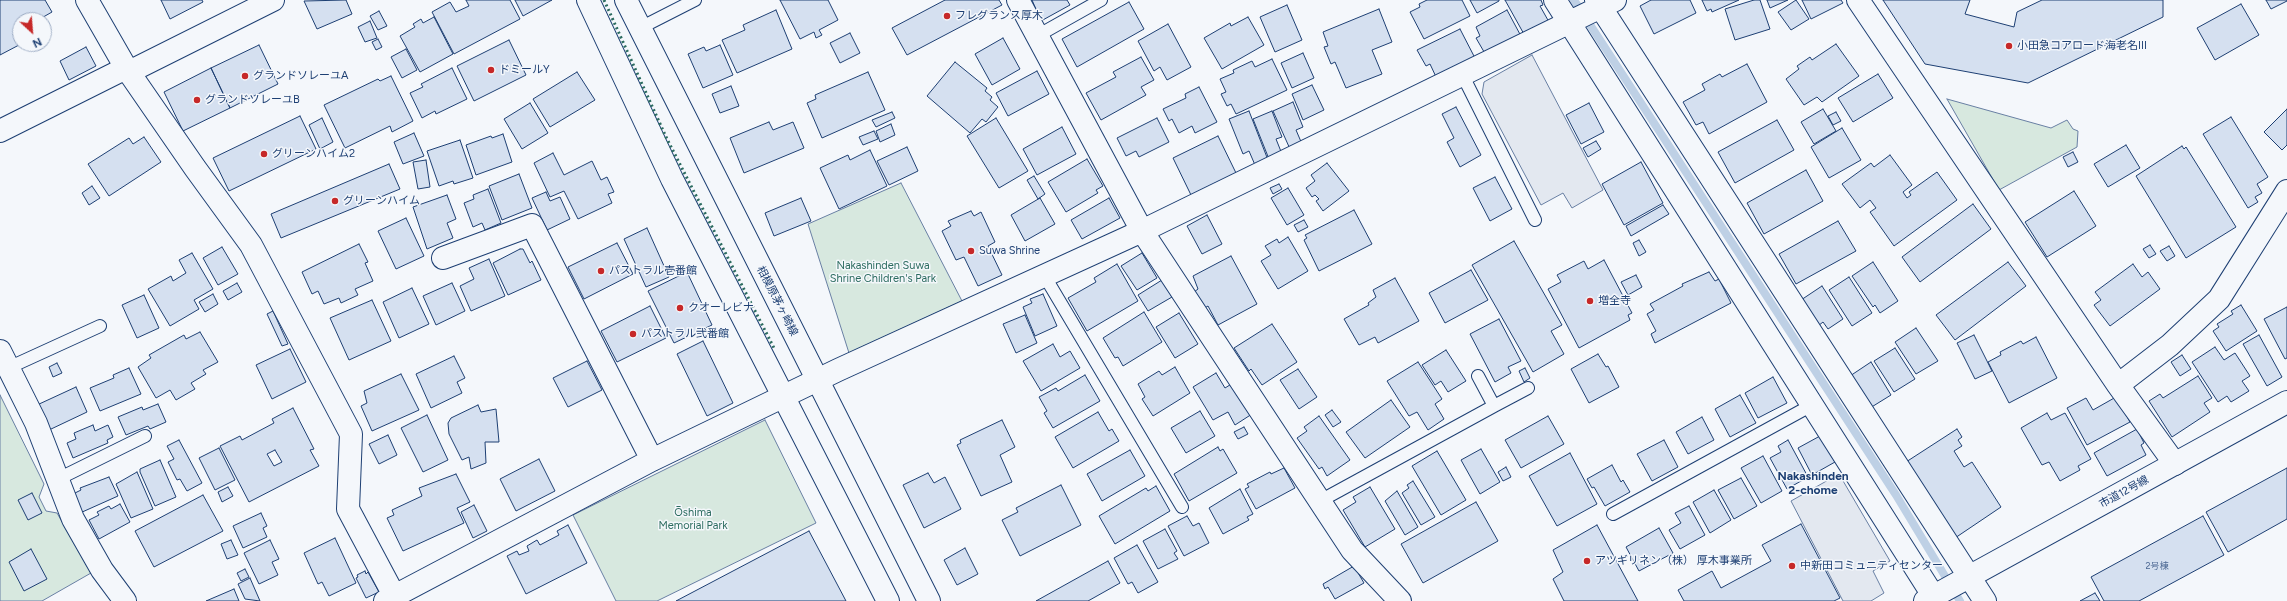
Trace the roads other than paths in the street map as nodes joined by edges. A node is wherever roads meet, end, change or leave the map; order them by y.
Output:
1 (87, 0) edge
2 (273, 0) edge
3 (588, 0) edge
4 (626, 0) edge
5 (695, 0) edge
6 (1018, 0) edge
7 (1101, 0) edge
8 (1555, 0) edge
9 (1858, 0) edge
10 (1592, 10) edge
11 (640, 28) junction
12 (1037, 36) junction
13 (128, 70) junction
14 (1463, 76) junction
15 (0, 131) edge
16 (2287, 191) edge
17 (1535, 220) dead end
18 (1142, 231) junction
19 (443, 258) dead end
20 (1044, 275) junction
21 (100, 326) dead end
22 (4, 359) edge
23 (1478, 376) dead end
24 (817, 380) junction
25 (2118, 385) junction
26 (1528, 388) dead end
27 (784, 396) junction
28 (2287, 402) edge
29 (1812, 405) junction
30 (1494, 406) junction
31 (145, 436) dead end
32 (652, 460) junction
33 (2175, 464) junction
34 (58, 479) junction
35 (1320, 501) junction
36 (1182, 507) dead end
37 (1613, 514) dead end
38 (1966, 579) junction
39 (1932, 597) edge
40 (392, 599) edge
41 (125, 601) edge
42 (888, 601) edge
43 (929, 601) edge
44 (1400, 601) edge
45 (1985, 601) edge

1 - 13 street
2 - 13 street
3 - 27 street
4 - 11 street, 相模原茅ヶ崎線
5 - 11 lane
6 - 12 street
7 - 12 lane
8 - 10 street
9 - 25 street
10 - 14 street
10 - 29 street
10 - 38 street
11 - 24 street, 相模原茅ヶ崎線
12 - 18 street
13 - 15 street
13 - 40 street
14 - 17 lane
14 - 18 street
16 - 25 street
18 - 20 street
18 - 35 street
19 - 32 street
20 - 24 street
20 - 36 lane
21 - 22 lane
22 - 34 street
23 - 30 lane
24 - 27 street
24 - 43 street, 相模原茅ヶ崎線
25 - 33 street
26 - 30 lane
27 - 32 street
27 - 42 street
28 - 33 street, 市道12号線
29 - 37 lane
29 - 39 street
30 - 35 lane
31 - 34 lane
32 - 40 street
33 - 38 street, 市道12号線
34 - 41 street
35 - 44 street
38 - 39 street, 市道12号線
38 - 45 street

